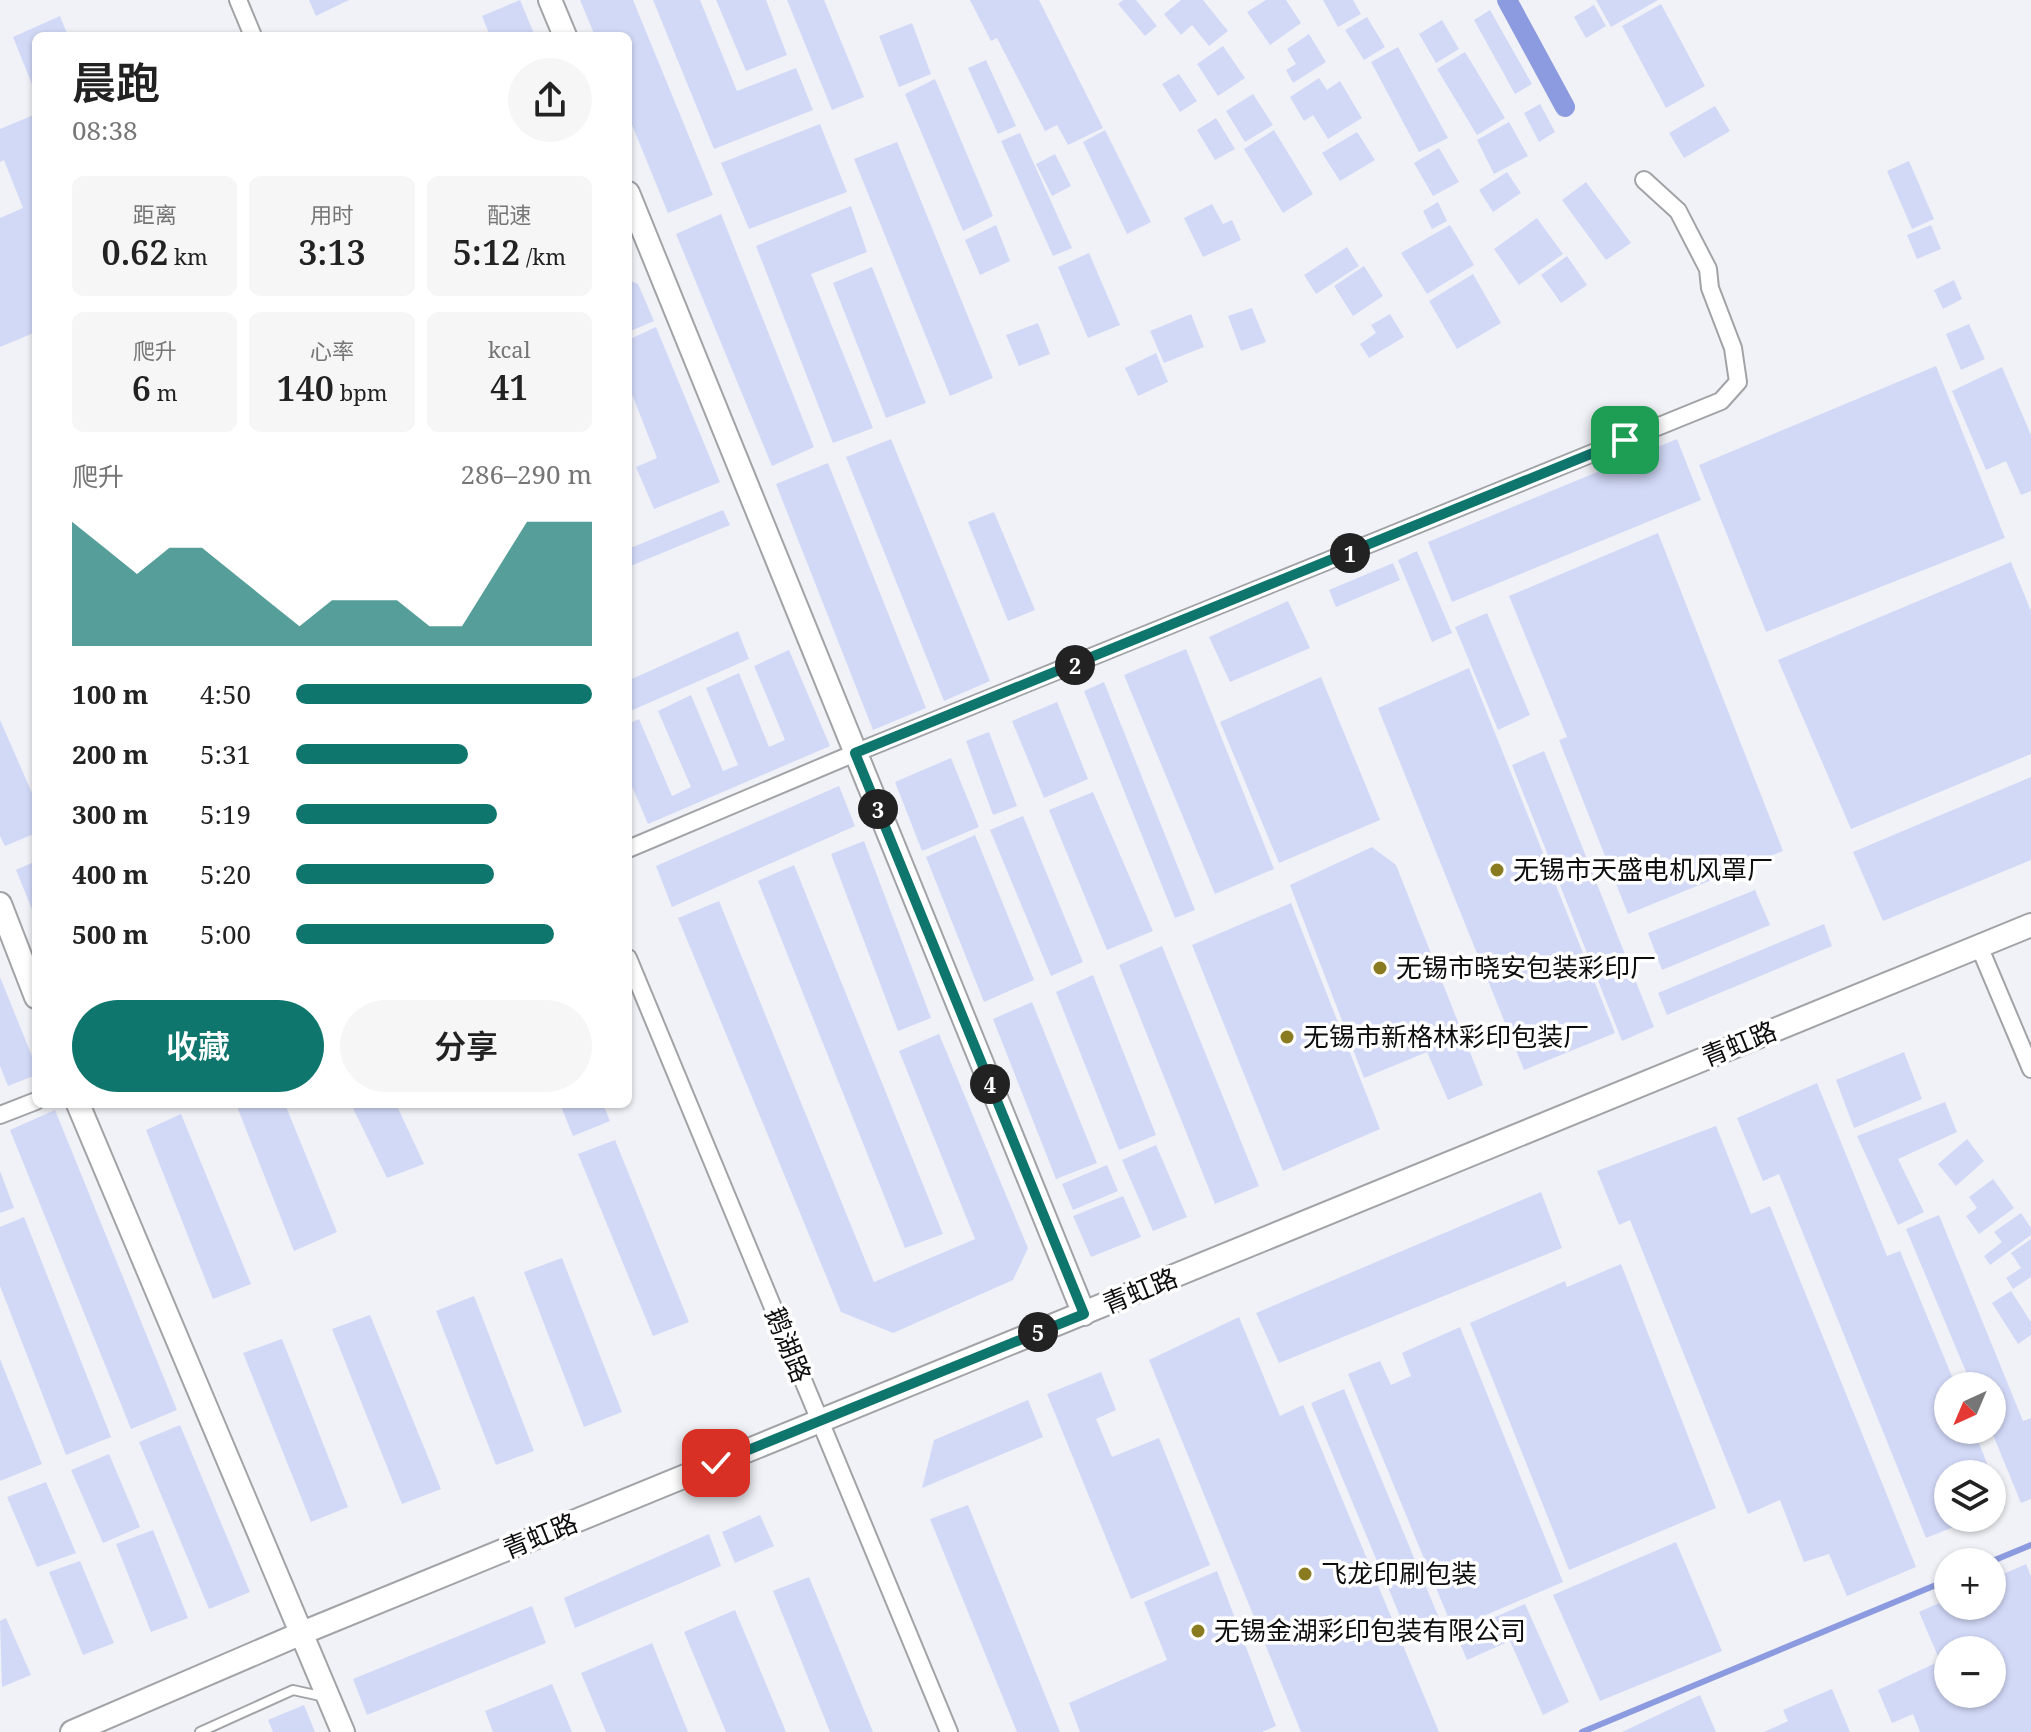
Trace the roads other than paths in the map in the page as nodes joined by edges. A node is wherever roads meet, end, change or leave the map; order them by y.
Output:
1 (238, 0) edge
2 (550, 0) edge
3 (251, 32) edge
4 (563, 32) edge
5 (1644, 180) dead end
6 (632, 203) edge
7 (855, 753) junction
8 (632, 847) edge
9 (0, 904) edge
10 (2031, 925) edge
11 (1979, 946) junction
12 (632, 968) edge
13 (32, 987) edge
14 (2031, 1069) edge
15 (32, 1103) edge
16 (80, 1108) edge
17 (0, 1115) edge
18 (1084, 1314) junction
19 (820, 1421) junction
20 (302, 1633) junction
21 (329, 1698) junction
22 (72, 1732) edge
23 (200, 1732) edge
24 (343, 1732) edge
25 (949, 1732) edge

1 - 3 street
2 - 4 street
5 - 7 street
6 - 7 street
7 - 8 street
7 - 18 street
9 - 13 street
10 - 11 street, 青虹路
11 - 14 street
11 - 18 street, 青虹路
12 - 19 street, 鹅湖路
15 - 17 street
16 - 20 street
18 - 19 street, 青虹路
19 - 20 street, 青虹路
19 - 25 street, 鹅湖路
20 - 21 street
20 - 22 street, 青虹路
21 - 23 lane
21 - 24 street

